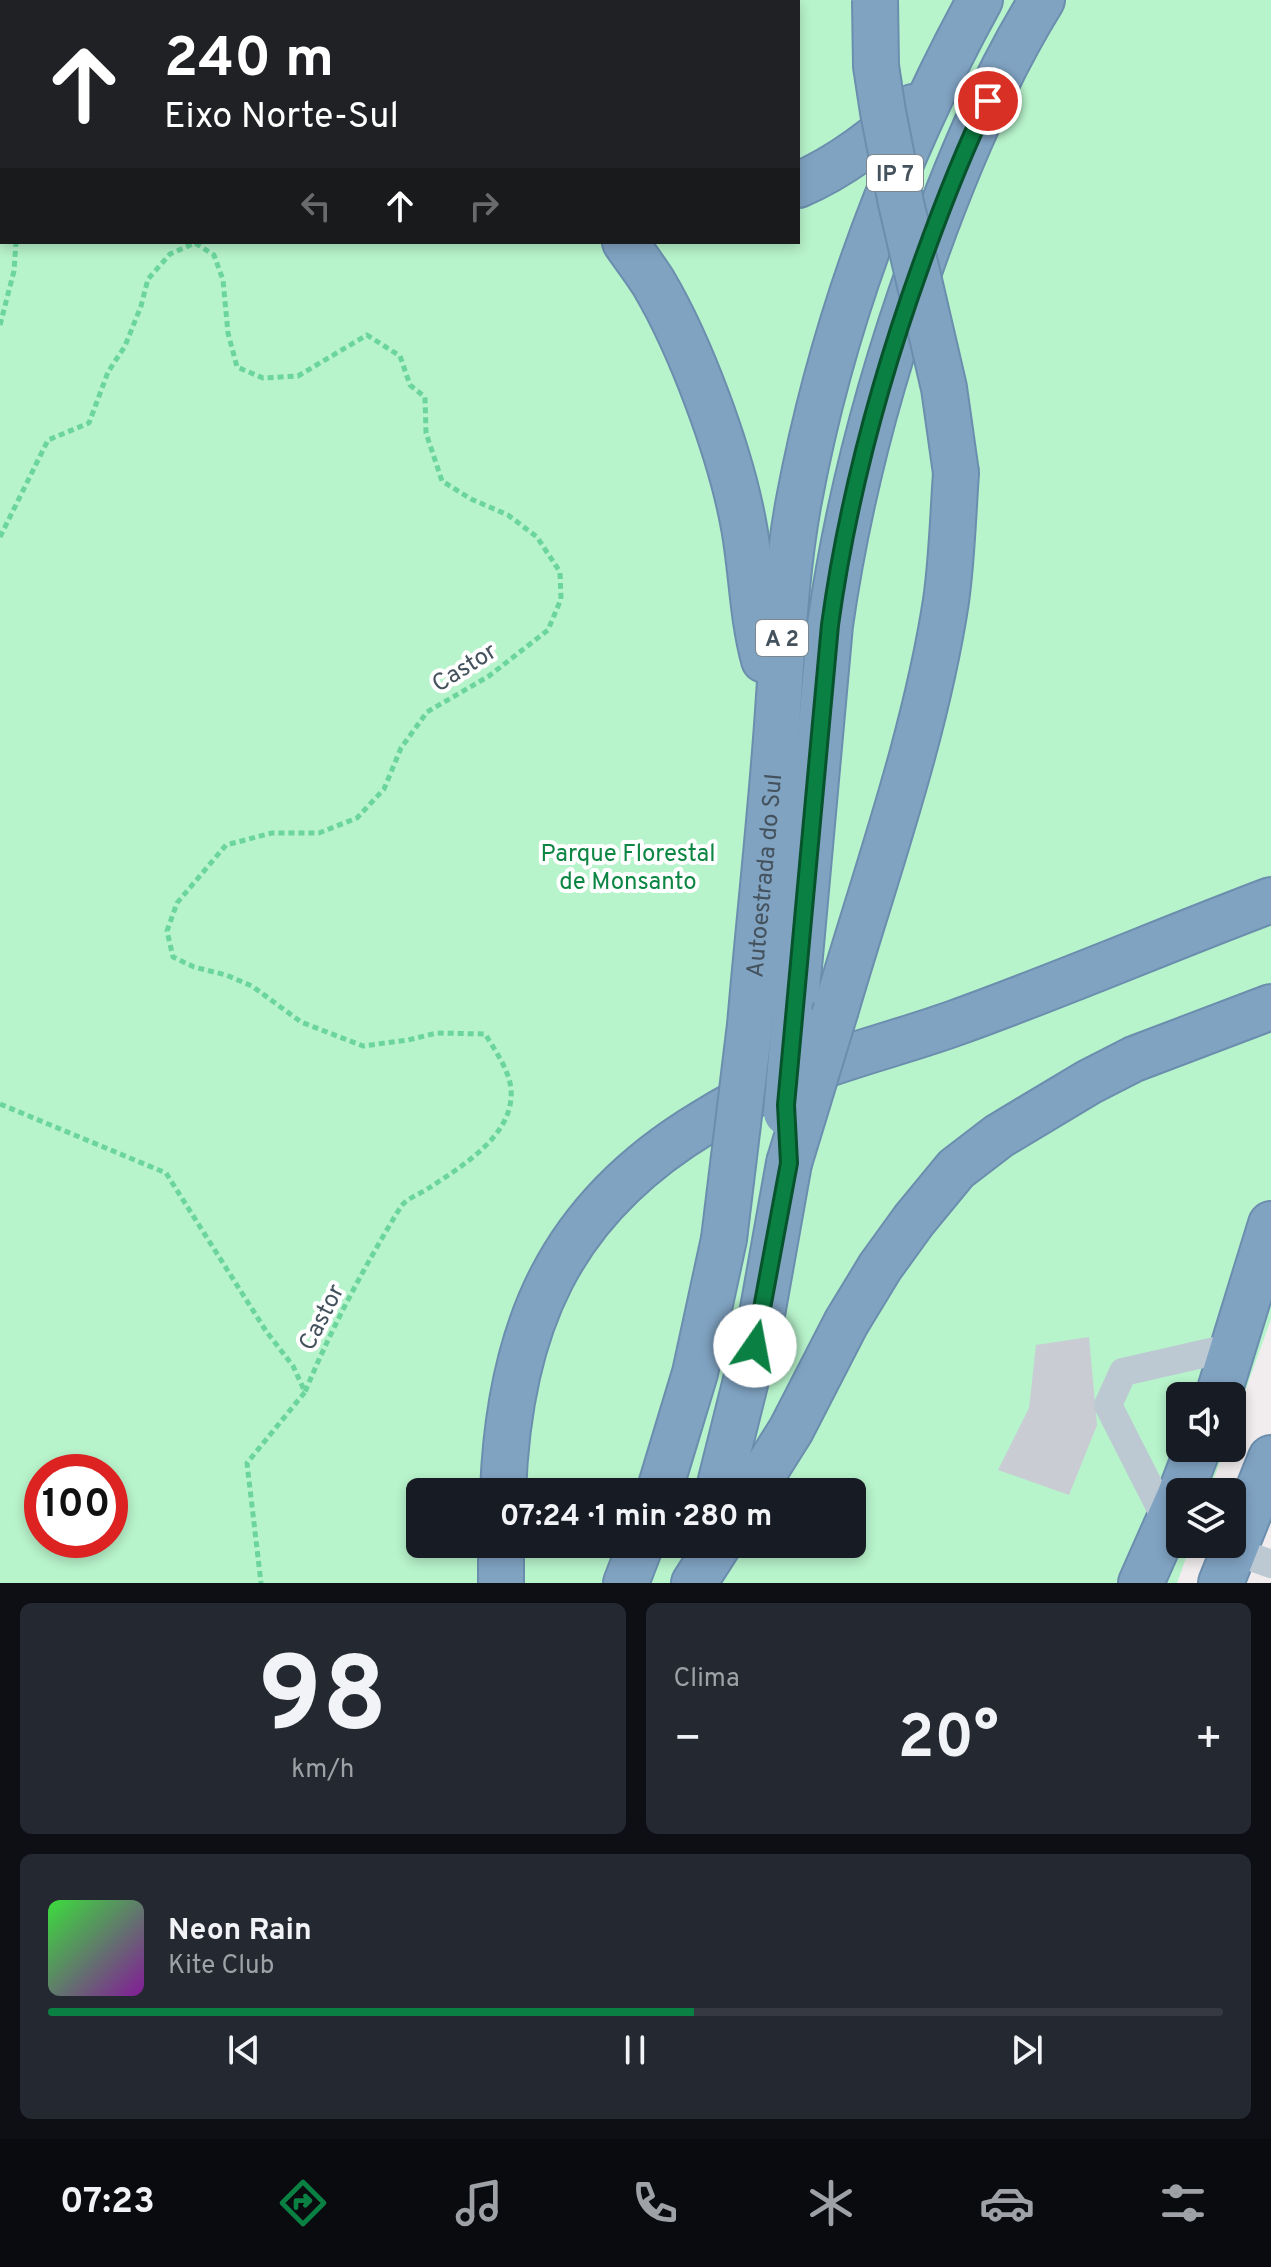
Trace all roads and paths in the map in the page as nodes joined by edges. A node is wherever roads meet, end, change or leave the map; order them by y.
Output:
1 (875, 0) edge
2 (980, 0) edge
3 (1042, 0) edge
4 (932, 89) junction
5 (800, 184) edge
6 (16, 244) edge
7 (193, 244) edge
8 (197, 244) edge
9 (626, 244) edge
10 (863, 259) joint
11 (916, 280) joint
12 (0, 325) edge
13 (0, 537) edge
14 (778, 712) junction
15 (1271, 900) edge
16 (1271, 1007) edge
17 (0, 1104) edge
18 (789, 1163) junction
19 (1271, 1224) edge
20 (1233, 1347) junction
21 (1222, 1382) edge
22 (305, 1392) junction
23 (1271, 1458) edge
24 (504, 1478) edge
25 (663, 1478) edge
26 (722, 1478) edge
27 (761, 1478) edge
28 (1166, 1493) edge
29 (1166, 1532) edge
30 (501, 1558) edge
31 (636, 1558) edge
32 (698, 1558) edge
33 (709, 1558) edge
34 (1236, 1561) edge
35 (261, 1583) edge
36 (501, 1583) edge
37 (626, 1583) edge
38 (692, 1583) edge
39 (1141, 1583) edge

1 - 18 highway, bridge
2 - 4 highway, IP 7
3 - 11 highway, IP 7
4 - 5 highway
4 - 10 highway, IP 7
6 - 12 path
7 - 13 path, Castor
8 - 22 path, Castor
9 - 14 highway
10 - 14 highway, Autoestrada do Sul / A 2
11 - 18 highway, Autoestrada do Sul / A 2, bridge
14 - 25 highway, Autoestrada do Sul / A 2, bridge
15 - 24 highway
16 - 27 highway
17 - 22 path
18 - 26 highway, Autoestrada do Sul / A 2
19 - 20 highway
20 - 21 highway
20 - 28 street
22 - 35 path
23 - 34 highway
29 - 39 highway
30 - 36 highway
31 - 37 highway
32 - 38 highway
33 - 38 highway

